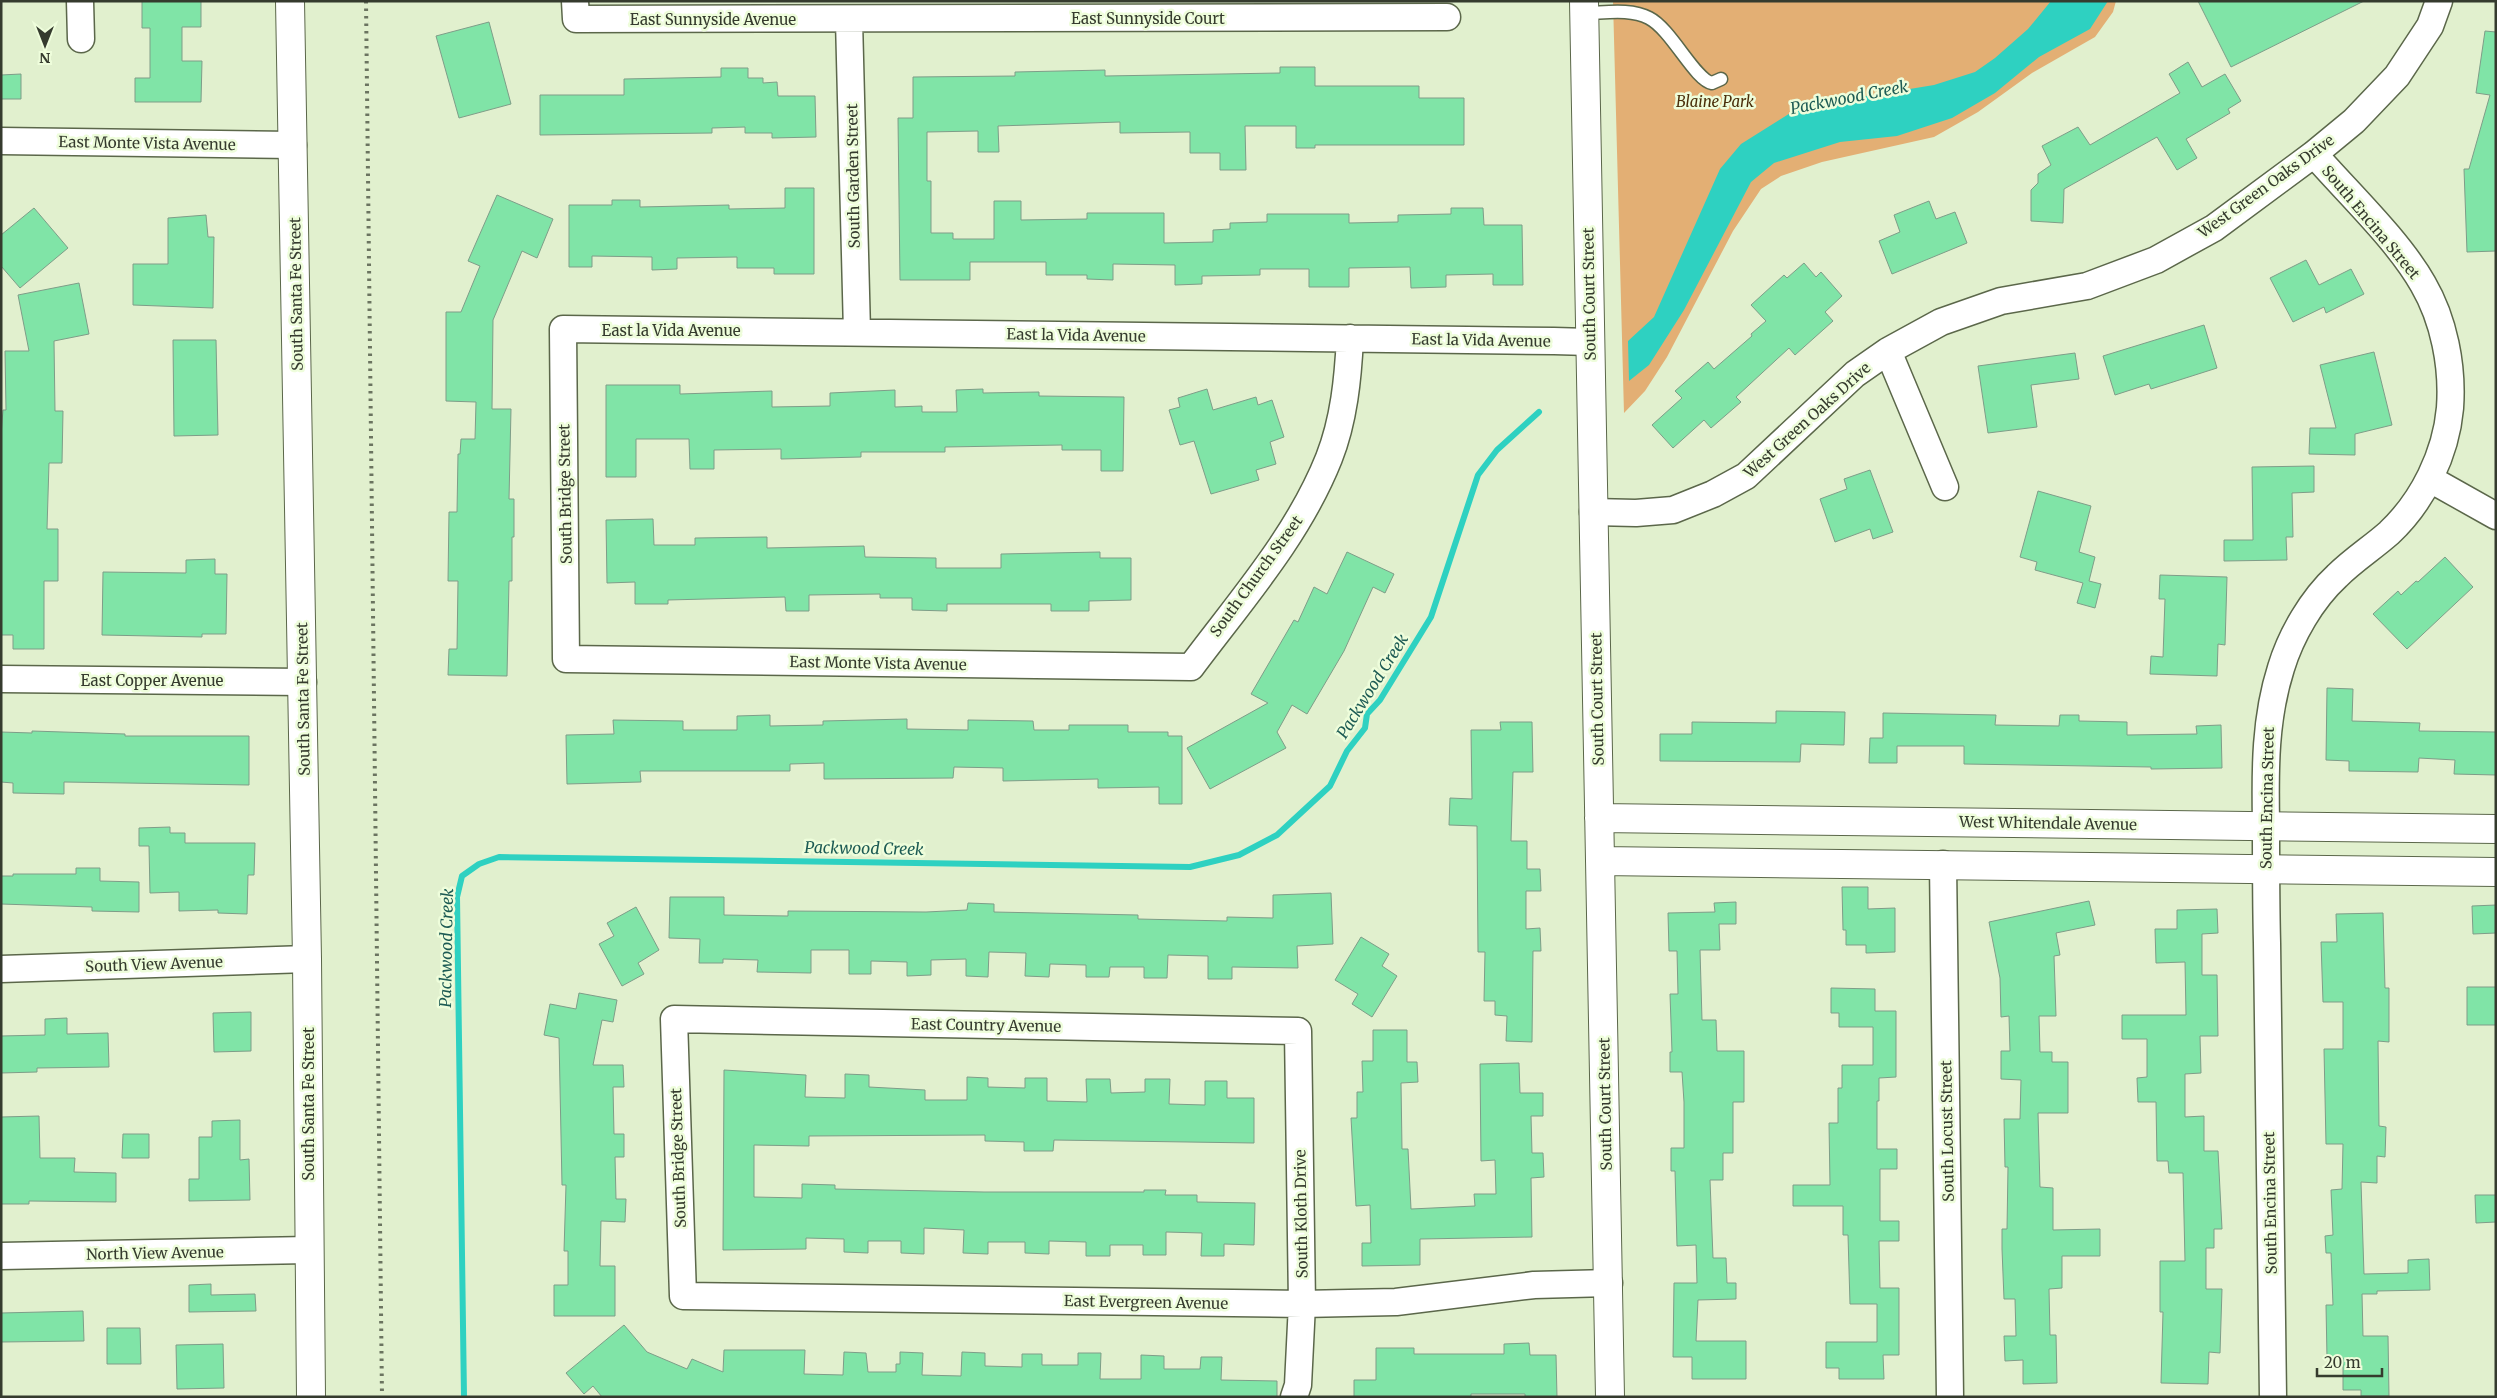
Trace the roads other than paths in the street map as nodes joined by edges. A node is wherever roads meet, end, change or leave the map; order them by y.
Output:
1 (80, 1) edge
2 (290, 1) edge
3 (2439, 1) edge
4 (1584, 7) edge
5 (576, 10) edge
6 (1447, 17) dead end
7 (850, 20) junction
8 (81, 39) dead end
9 (1721, 79) dead end
10 (1, 141) edge
11 (293, 145) junction
12 (2314, 154) junction
13 (563, 329) joint
14 (857, 332) junction
15 (1350, 338) junction
16 (1589, 342) junction
17 (1888, 350) junction
18 (2430, 479) junction
19 (1945, 486) dead end
20 (1593, 512) junction
21 (2496, 516) edge
22 (566, 659) joint
23 (1191, 667) joint
24 (1, 679) edge
25 (303, 682) junction
26 (1599, 818) junction
27 (2266, 826) junction
28 (2496, 829) edge
29 (1600, 861) junction
30 (1944, 864) junction
31 (2266, 868) junction
32 (2496, 872) edge
33 (307, 959) junction
34 (1, 969) edge
35 (674, 1019) joint
36 (1298, 1031) joint
37 (309, 1250) junction
38 (1, 1256) edge
39 (1609, 1283) junction
40 (683, 1296) joint
41 (1302, 1304) junction
42 (311, 1397) edge
43 (1294, 1397) edge
44 (1610, 1397) edge
45 (1950, 1397) edge
46 (2273, 1397) edge

1 - 8 street
2 - 11 street, South Santa Fe Street
3 - 12 street, West Green Oaks Drive
4 - 9 lane
4 - 16 street, South Court Street
5 - 7 street, East Sunnyside Avenue
6 - 7 street, East Sunnyside Court
7 - 14 street, South Garden Street
10 - 11 street, East Monte Vista Avenue
11 - 25 street, South Santa Fe Street
12 - 17 street, West Green Oaks Drive
12 - 18 street, South Encina Street
13 - 14 street, East la Vida Avenue
13 - 22 street, South Bridge Street
14 - 15 street, East la Vida Avenue
15 - 16 street, East la Vida Avenue
15 - 23 street, South Church Street
16 - 20 street, South Court Street
17 - 19 street
17 - 20 street, West Green Oaks Drive
18 - 21 street
18 - 27 street, South Encina Street
20 - 26 street, South Court Street
22 - 23 street, East Monte Vista Avenue
24 - 25 street, East Copper Avenue
25 - 33 street, South Santa Fe Street
26 - 27 street, West Whitendale Avenue
26 - 29 street, South Court Street
27 - 28 street, West Whitendale Avenue
27 - 31 street, South Encina Street
29 - 30 street
29 - 39 street, South Court Street
30 - 31 street
30 - 45 street, South Locust Street
31 - 32 street
31 - 46 street, South Encina Street
33 - 34 street, South View Avenue
33 - 37 street, South Santa Fe Street
35 - 36 street, East Country Avenue
35 - 40 street, South Bridge Street
36 - 41 street, South Kloth Drive
37 - 38 street, North View Avenue
37 - 42 street, South Santa Fe Street
39 - 41 street, East Evergreen Avenue
39 - 44 street, South Court Street
40 - 41 street, East Evergreen Avenue
41 - 43 street, South Kloth Drive

